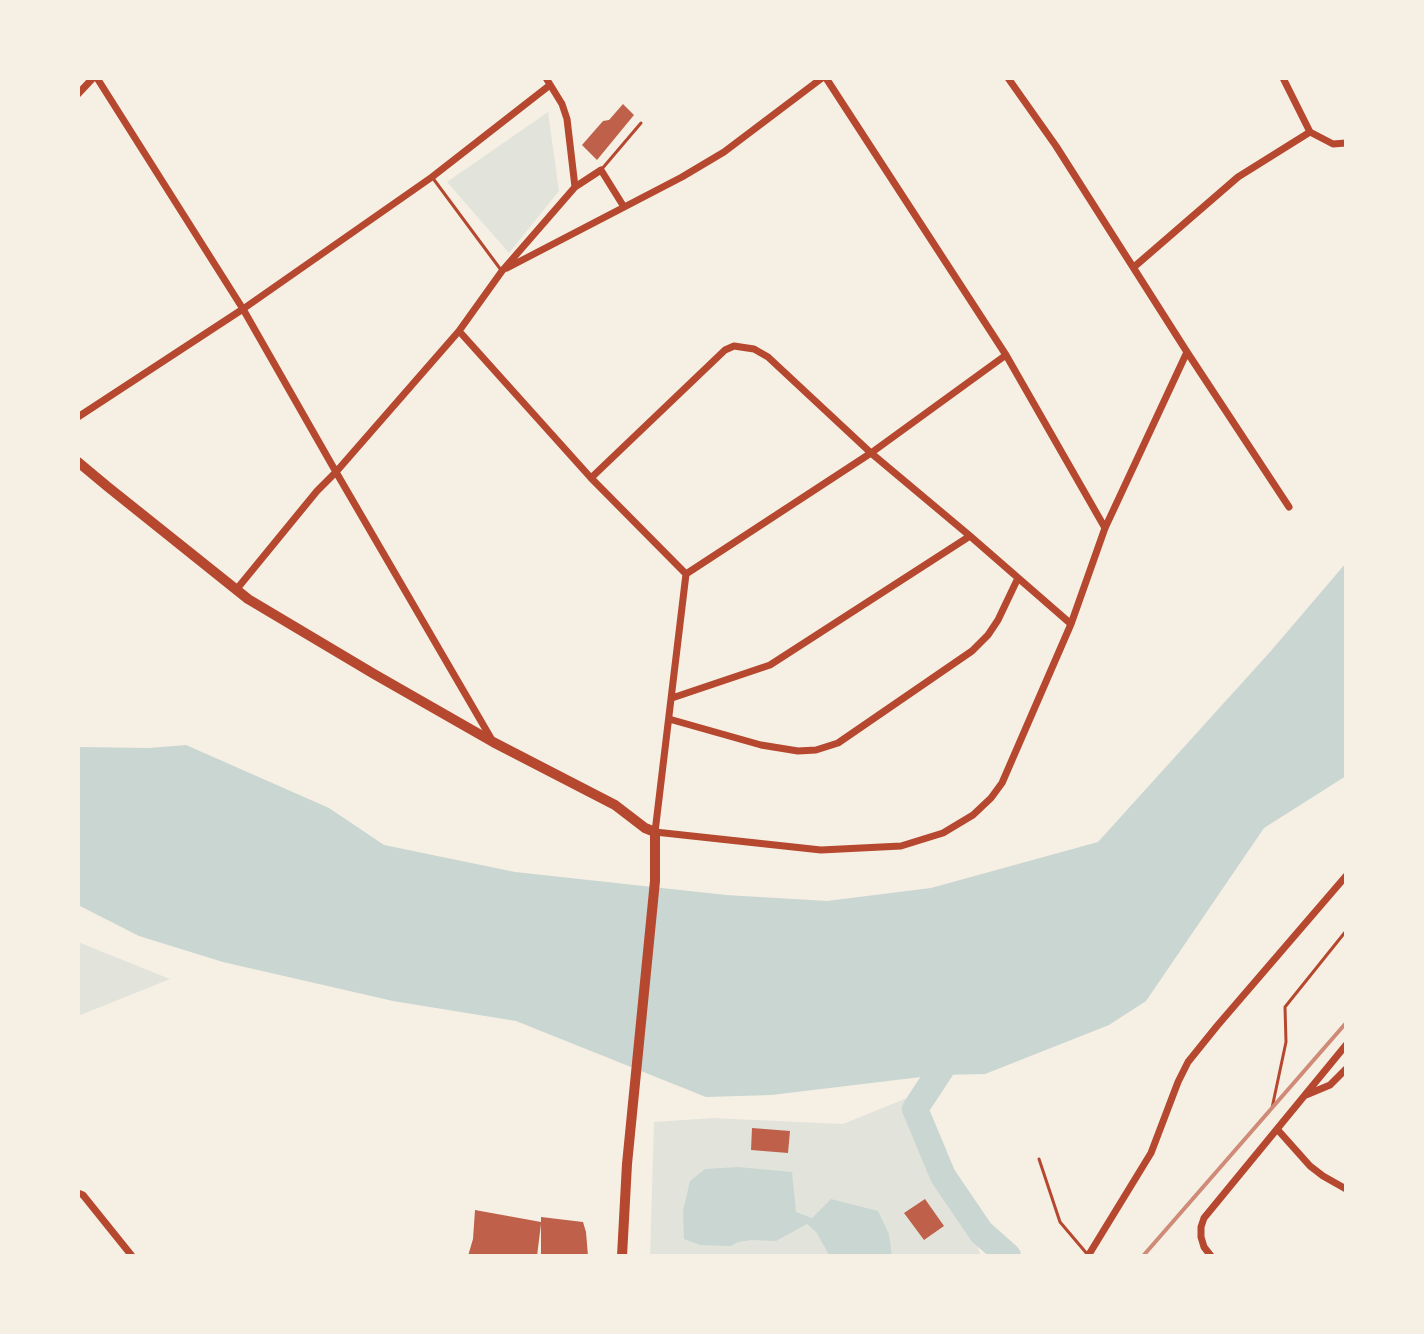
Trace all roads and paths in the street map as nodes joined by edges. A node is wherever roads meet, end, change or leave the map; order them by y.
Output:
1 (95, 78) edge
2 (824, 78) edge
3 (1008, 78) edge
4 (1283, 78) edge
5 (548, 82) edge
6 (78, 94) edge
7 (641, 123) dead end
8 (1310, 132) junction
9 (1346, 143) edge
10 (601, 170) junction
11 (432, 177) junction
12 (575, 187) junction
13 (624, 207) junction
14 (1134, 267) junction
15 (502, 271) junction
16 (243, 309) junction
17 (459, 331) junction
18 (1187, 352) junction
19 (1006, 355) junction
20 (78, 417) edge
21 (871, 453) junction
22 (78, 462) edge
23 (336, 472) junction
24 (591, 478) junction
25 (1289, 507) dead end
26 (1105, 528) junction
27 (970, 536) junction
28 (686, 574) junction
29 (1018, 578) junction
30 (236, 590) junction
31 (1071, 624) junction
32 (672, 698) junction
33 (669, 719) junction
34 (493, 742) junction
35 (655, 832) junction
36 (1346, 876) edge
37 (1346, 931) edge
38 (1346, 1045) edge
39 (1346, 1069) edge
40 (1304, 1096) junction
41 (1272, 1108) dead end
42 (1277, 1129) junction
43 (1039, 1159) dead end
44 (1346, 1189) edge
45 (78, 1193) edge
46 (132, 1256) edge
47 (622, 1256) edge
48 (1088, 1256) edge
49 (1211, 1256) edge

1 - 6 street
1 - 16 street
2 - 13 street
2 - 19 street
3 - 14 street
4 - 8 street
5 - 11 street
5 - 12 street
7 - 10 lane
8 - 9 street
8 - 14 street
10 - 12 street
10 - 13 street
11 - 15 lane
11 - 16 street
12 - 15 street
13 - 15 street
14 - 18 street
15 - 17 street
16 - 20 street
16 - 23 street
17 - 23 street
17 - 24 street
18 - 25 street
18 - 26 street
19 - 21 street
19 - 26 street
21 - 24 street
21 - 27 street
21 - 28 street
22 - 30 main road
23 - 30 street
23 - 34 street
24 - 28 street
26 - 31 street
27 - 29 street
27 - 32 street
28 - 32 street
29 - 31 street
29 - 33 street
30 - 34 main road
31 - 35 street
32 - 33 street
33 - 35 street
34 - 35 main road
35 - 47 main road
36 - 48 street
37 - 41 path
38 - 40 street
39 - 40 street
40 - 42 street
42 - 44 street
42 - 49 street
43 - 48 lane
45 - 46 street

